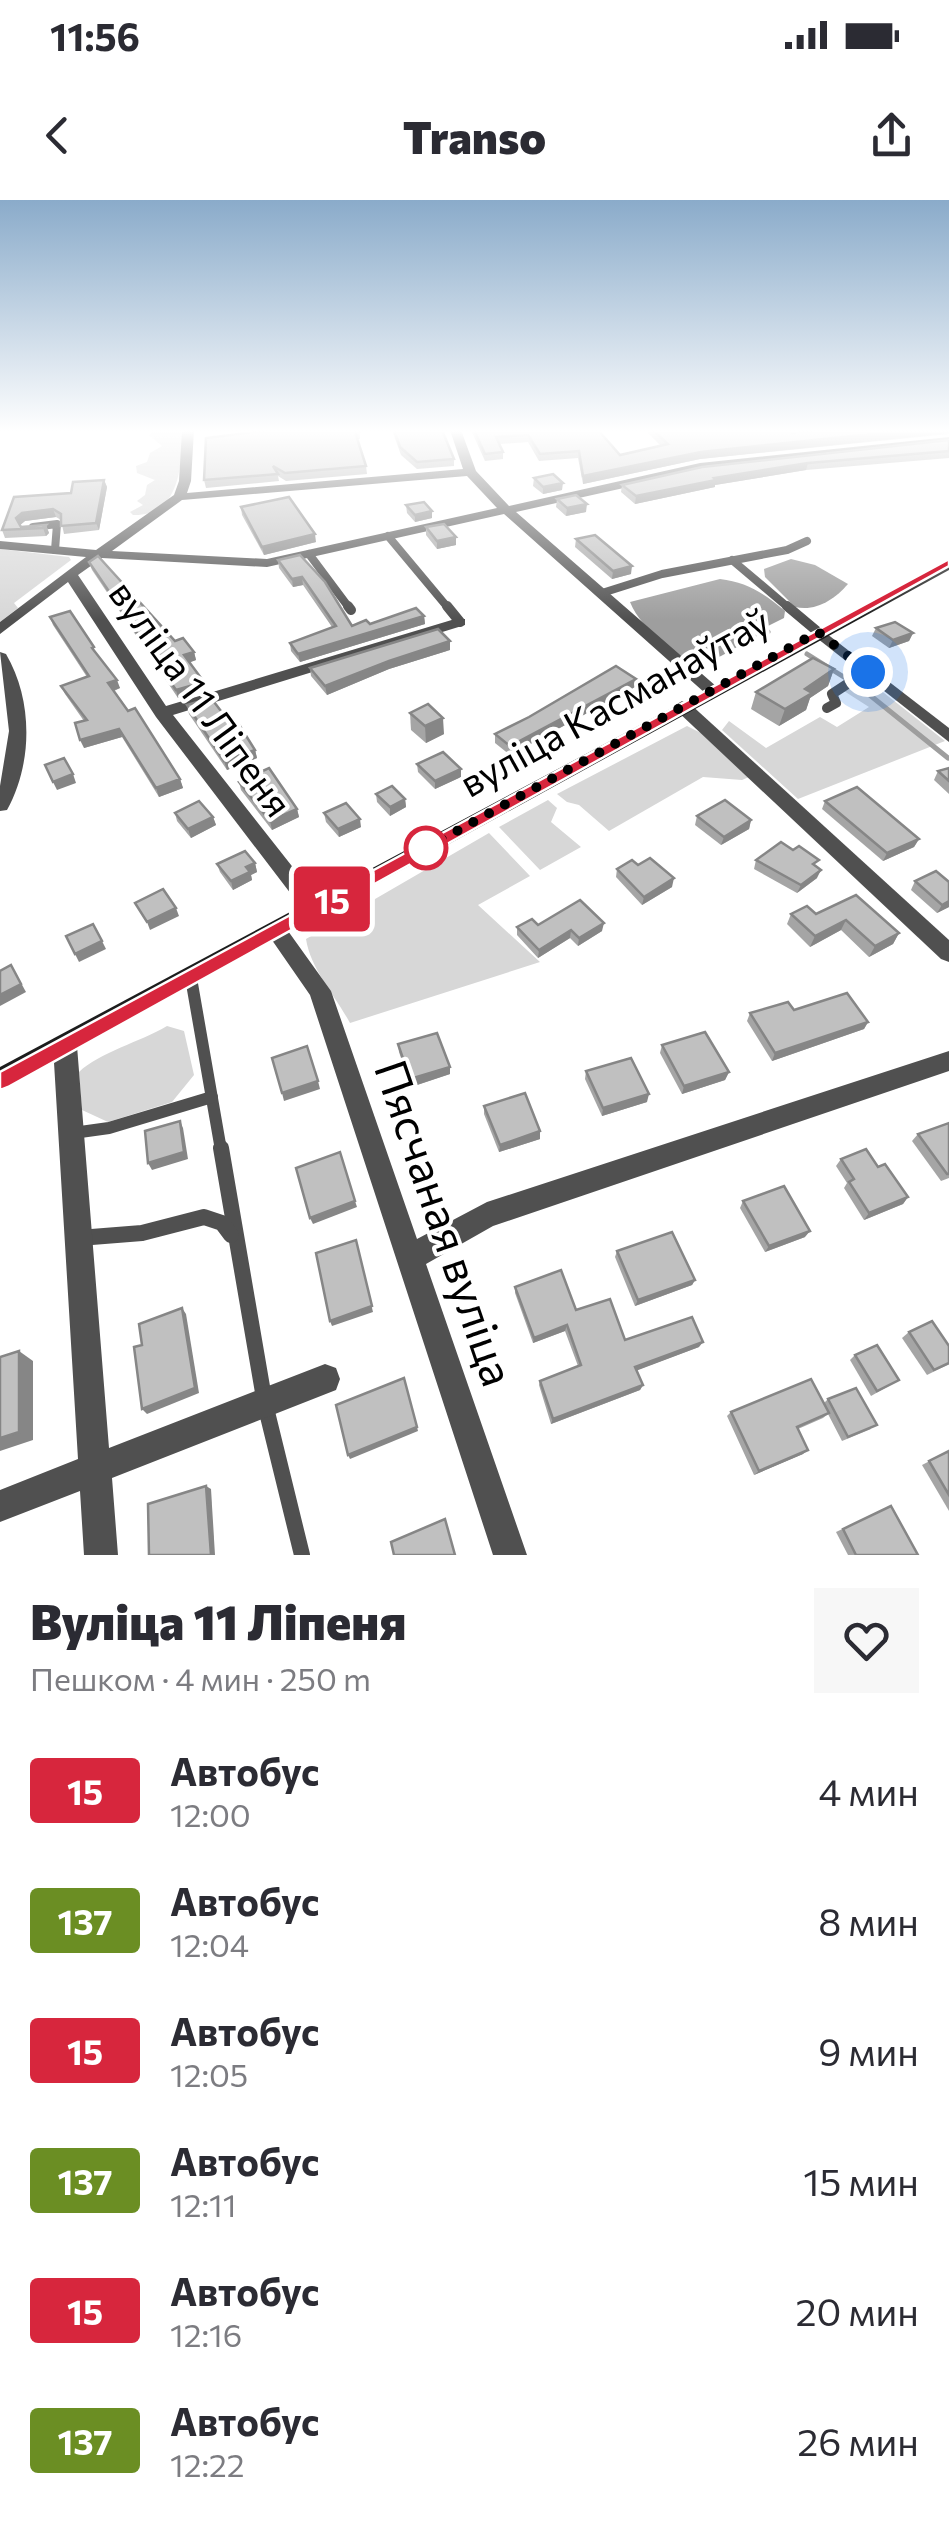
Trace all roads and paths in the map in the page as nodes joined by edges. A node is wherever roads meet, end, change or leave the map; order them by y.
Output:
1 (180, 493) edge
2 (232, 493) edge
3 (489, 493) edge
4 (574, 493) edge
5 (178, 498) junction
6 (503, 508) junction
7 (26, 528) edge
8 (388, 536) junction
9 (807, 542) dead end
10 (0, 545) edge
11 (55, 550) junction
12 (106, 552) junction
13 (309, 554) junction
14 (732, 560) junction
15 (949, 564) edge
16 (70, 574) junction
17 (602, 593) junction
18 (351, 610) dead end
19 (460, 622) joint
20 (0, 630) edge
21 (818, 632) junction
22 (0, 656) edge
23 (868, 672) junction
24 (710, 690) junction
25 (682, 706) junction
26 (827, 708) dead end
27 (162, 714) junction
28 (940, 720) edge
29 (949, 737) edge
30 (0, 805) edge
31 (314, 908) junction
32 (276, 930) junction
33 (949, 953) edge
34 (191, 978) junction
35 (65, 1046) junction
36 (949, 1062) edge
37 (0, 1080) edge
38 (212, 1097) junction
39 (73, 1132) junction
40 (79, 1238) junction
41 (234, 1239) junction
42 (410, 1257) junction
43 (325, 1380) dead end
44 (265, 1404) junction
45 (94, 1472) junction
46 (0, 1506) edge
47 (101, 1555) edge
48 (302, 1555) edge
49 (510, 1555) edge

1 - 5 street
2 - 5 street
3 - 6 street
4 - 6 street
5 - 12 street
6 - 8 street
6 - 17 street
7 - 11 lane
8 - 13 street
8 - 19 lane
9 - 14 lane
10 - 11 street
11 - 12 street
12 - 13 street
12 - 16 street
13 - 18 lane
14 - 17 lane
14 - 21 lane
15 - 21 main road, вуліца Касманаўтаў
16 - 20 street
16 - 27 street, вуліца 11 Ліпеня
17 - 24 street
19 - 27 street
21 - 23 street
21 - 24 main road, вуліца Касманаўтаў
22 - 30 street
23 - 26 lane
23 - 28 street
24 - 25 main road, вуліца Касманаўтаў
25 - 31 main road, вуліца Касманаўтаў
25 - 33 street
27 - 31 street, вуліца 11 Ліпеня
28 - 29 street
31 - 32 main road, вуліца Касманаўтаў
32 - 34 main road, вуліца Касманаўтаў
32 - 42 street, Пясчаная вуліца
34 - 35 main road, вуліца Касманаўтаў
34 - 38 lane
35 - 37 main road, вуліца Касманаўтаў
35 - 39 street
36 - 42 street
38 - 39 lane
38 - 41 lane
39 - 40 street
40 - 41 lane
40 - 45 street
41 - 44 lane
42 - 49 street, Пясчаная вуліца
43 - 44 street
44 - 45 street
44 - 48 lane
45 - 46 street
45 - 47 street

